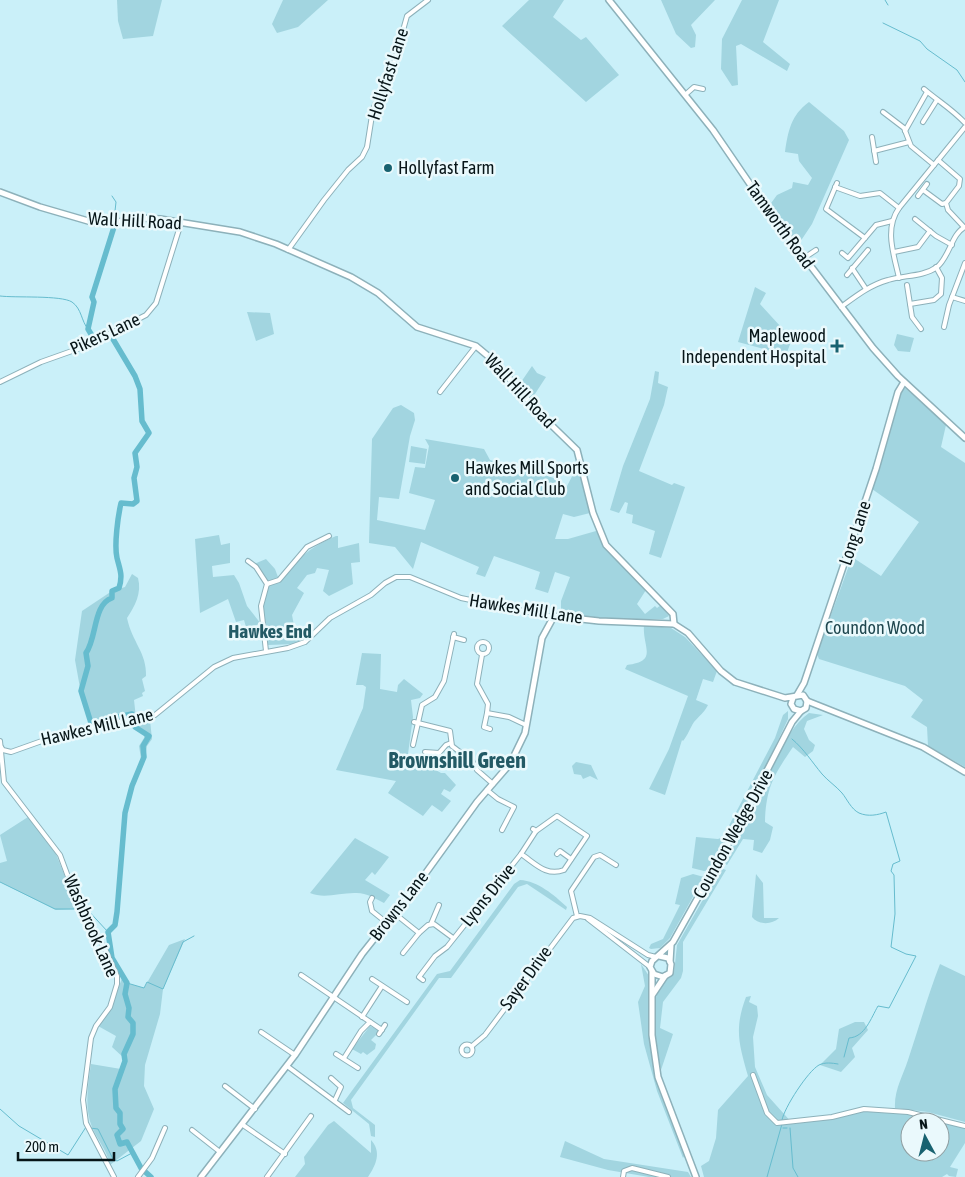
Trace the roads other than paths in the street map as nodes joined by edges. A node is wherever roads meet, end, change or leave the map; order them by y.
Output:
1 (428, 0) edge
2 (609, 0) edge
3 (703, 89) dead end
4 (685, 95) junction
5 (937, 100) junction
6 (883, 112) dead end
7 (923, 122) dead end
8 (965, 123) edge
9 (965, 127) edge
10 (905, 131) junction
11 (872, 137) dead end
12 (909, 142) junction
13 (874, 151) junction
14 (938, 160) junction
15 (876, 162) dead end
16 (934, 165) junction
17 (965, 178) edge
18 (960, 180) junction
19 (927, 184) dead end
20 (959, 186) junction
21 (923, 190) junction
22 (965, 190) edge
23 (0, 192) edge
24 (918, 196) dead end
25 (946, 203) junction
26 (899, 208) junction
27 (916, 219) dead end
28 (892, 221) junction
29 (180, 223) junction
30 (964, 226) edge
31 (930, 231) junction
32 (865, 238) junction
33 (952, 245) junction
34 (288, 250) junction
35 (816, 250) dead end
36 (868, 250) dead end
37 (894, 252) junction
38 (842, 253) dead end
39 (804, 258) junction
40 (965, 263) edge
41 (936, 267) junction
42 (852, 268) junction
43 (847, 275) dead end
44 (898, 278) junction
45 (907, 285) dead end
46 (866, 289) junction
47 (952, 297) junction
48 (965, 302) edge
49 (910, 304) junction
50 (841, 307) junction
51 (944, 327) dead end
52 (921, 329) dead end
53 (476, 346) junction
54 (0, 382) edge
55 (904, 382) junction
56 (440, 392) dead end
57 (965, 438) edge
58 (329, 536) dead end
59 (248, 562) dead end
60 (267, 584) junction
61 (553, 617) junction
62 (674, 624) junction
63 (464, 640) dead end
64 (266, 651) junction
65 (482, 655) dead end
66 (804, 683) junction
67 (806, 699) junction
68 (794, 701) junction
69 (803, 709) junction
70 (825, 709) junction
71 (487, 714) junction
72 (792, 722) junction
73 (416, 723) junction
74 (526, 725) junction
75 (490, 729) dead end
76 (0, 741) edge
77 (451, 743) junction
78 (413, 745) dead end
79 (1, 747) edge
80 (11, 752) junction
81 (425, 752) dead end
82 (2, 760) junction
83 (965, 772) edge
84 (493, 784) junction
85 (487, 790) junction
86 (502, 830) dead end
87 (560, 851) dead end
88 (521, 854) junction
89 (570, 859) junction
90 (616, 865) dead end
91 (372, 898) dead end
92 (440, 908) dead end
93 (394, 913) junction
94 (577, 916) junction
95 (584, 916) junction
96 (387, 923) junction
97 (431, 924) junction
98 (419, 933) junction
99 (453, 938) junction
100 (671, 945) junction
101 (403, 953) dead end
102 (658, 956) junction
103 (432, 962) junction
104 (670, 962) junction
105 (436, 965) dead end
106 (651, 969) junction
107 (301, 975) dead end
108 (666, 976) junction
109 (372, 979) dead end
110 (423, 980) dead end
111 (382, 986) junction
112 (653, 995) junction
113 (333, 996) junction
114 (402, 999) junction
115 (408, 1002) dead end
116 (398, 1004) dead end
117 (506, 1007) junction
118 (511, 1011) dead end
119 (362, 1017) junction
120 (370, 1022) junction
121 (385, 1025) dead end
122 (261, 1032) dead end
123 (472, 1046) dead end
124 (336, 1054) dead end
125 (295, 1055) junction
126 (344, 1058) junction
127 (358, 1062) dead end
128 (287, 1066) junction
129 (753, 1075) dead end
130 (331, 1078) dead end
131 (340, 1078) dead end
132 (336, 1082) junction
133 (227, 1090) dead end
134 (335, 1100) junction
135 (255, 1109) junction
136 (349, 1112) dead end
137 (303, 1116) dead end
138 (243, 1125) junction
139 (965, 1126) edge
140 (165, 1128) dead end
141 (195, 1131) dead end
142 (220, 1152) junction
143 (284, 1154) junction
144 (203, 1176) edge
145 (114, 1177) edge
146 (138, 1177) edge
147 (267, 1177) edge
148 (623, 1177) edge
149 (668, 1177) edge
150 (696, 1177) edge

1 - 34 street, Hollyfast Lane
2 - 4 street, Tamworth Road
3 - 4 street
4 - 39 street, Tamworth Road
5 - 7 street
5 - 8 street
5 - 10 street
6 - 10 street
9 - 14 street
10 - 12 street
11 - 13 street
12 - 13 street
12 - 16 street
13 - 15 street
14 - 16 street
14 - 18 street
16 - 26 street
17 - 18 street
18 - 20 street
19 - 21 street
20 - 22 street
20 - 25 street
21 - 24 street
21 - 25 street
23 - 29 street, Wall Hill Road
25 - 30 street
26 - 28 street
26 - 32 street
27 - 31 street
28 - 32 street
28 - 37 street
29 - 34 street, Wall Hill Road
29 - 54 street, Pikers Lane
30 - 33 street
31 - 33 street
31 - 37 street
32 - 38 street
33 - 41 street
34 - 53 street, Wall Hill Road
35 - 39 street
36 - 42 street
37 - 44 street
39 - 50 street, Tamworth Road
40 - 47 street
41 - 44 street
41 - 49 street
42 - 43 street
42 - 46 street
44 - 46 street
45 - 49 street
46 - 50 street
47 - 48 street
47 - 51 street
49 - 52 street
50 - 55 street, Tamworth Road
53 - 56 street
53 - 62 street, Wall Hill Road
55 - 57 street, Tamworth Road
55 - 66 street, Long Lane
58 - 60 street
59 - 60 street
60 - 64 street
61 - 62 street, Hawkes Mill Lane
61 - 64 street, Hawkes Mill Lane
61 - 74 street, Browns Lane
62 - 68 street, Wall Hill Road
63 - 73 street
64 - 80 street, Hawkes Mill Lane
65 - 71 street
66 - 67 street, Long Lane
66 - 68 street, Long Lane
67 - 68 street
67 - 69 street, Long Lane
67 - 70 street
68 - 69 street
68 - 72 street, Coundon Wedge Drive
69 - 70 street
69 - 72 street, Coundon Wedge Drive
70 - 83 street
71 - 74 street
71 - 75 street
72 - 100 street, Coundon Wedge Drive
73 - 77 street
73 - 78 street
74 - 84 street, Browns Lane
76 - 79 street, Washbrook Lane
77 - 81 street
77 - 84 street
79 - 80 street
79 - 82 street, Washbrook Lane
80 - 82 street, Hawkes Mill Lane
82 - 145 street, Washbrook Lane
84 - 85 street, Browns Lane
85 - 86 street
85 - 93 street, Browns Lane
87 - 89 street
88 - 89 street, Lyons Drive
88 - 89 street, Lyons Drive
88 - 99 street, Lyons Drive
90 - 94 street
91 - 96 street
92 - 97 street, Lyons Drive
93 - 96 street, Browns Lane
93 - 98 street
94 - 95 street
94 - 117 street, Sayer Drive
95 - 102 street
95 - 106 street
96 - 113 street, Browns Lane
97 - 98 street, Lyons Drive
97 - 99 street, Lyons Drive
98 - 101 street, Lyons Drive
99 - 103 street
100 - 102 street, Coundon Wedge Drive
100 - 104 street, Coundon Wedge Drive
102 - 104 street
102 - 106 street, Coundon Wedge Drive
103 - 105 street
103 - 110 street
104 - 108 street, Coundon Wedge Drive
106 - 108 street
106 - 112 street
107 - 113 street
108 - 112 street, Coundon Wedge Drive
109 - 111 street
111 - 114 street
111 - 119 street
112 - 150 street
113 - 119 street
113 - 125 street, Browns Lane
114 - 115 street
114 - 116 street
117 - 118 street
117 - 123 street, Sayer Drive
119 - 120 street
120 - 121 street
120 - 126 street
122 - 125 street
124 - 126 street
125 - 128 street, Browns Lane
126 - 127 street
128 - 134 street
128 - 135 street, Browns Lane
129 - 139 street
130 - 132 street
131 - 132 street
132 - 134 street
133 - 135 street
134 - 136 street
135 - 138 street, Browns Lane
137 - 143 street
138 - 142 street, Browns Lane
138 - 143 street
140 - 146 street
141 - 142 street
142 - 144 street, Browns Lane
143 - 147 street
148 - 149 street

